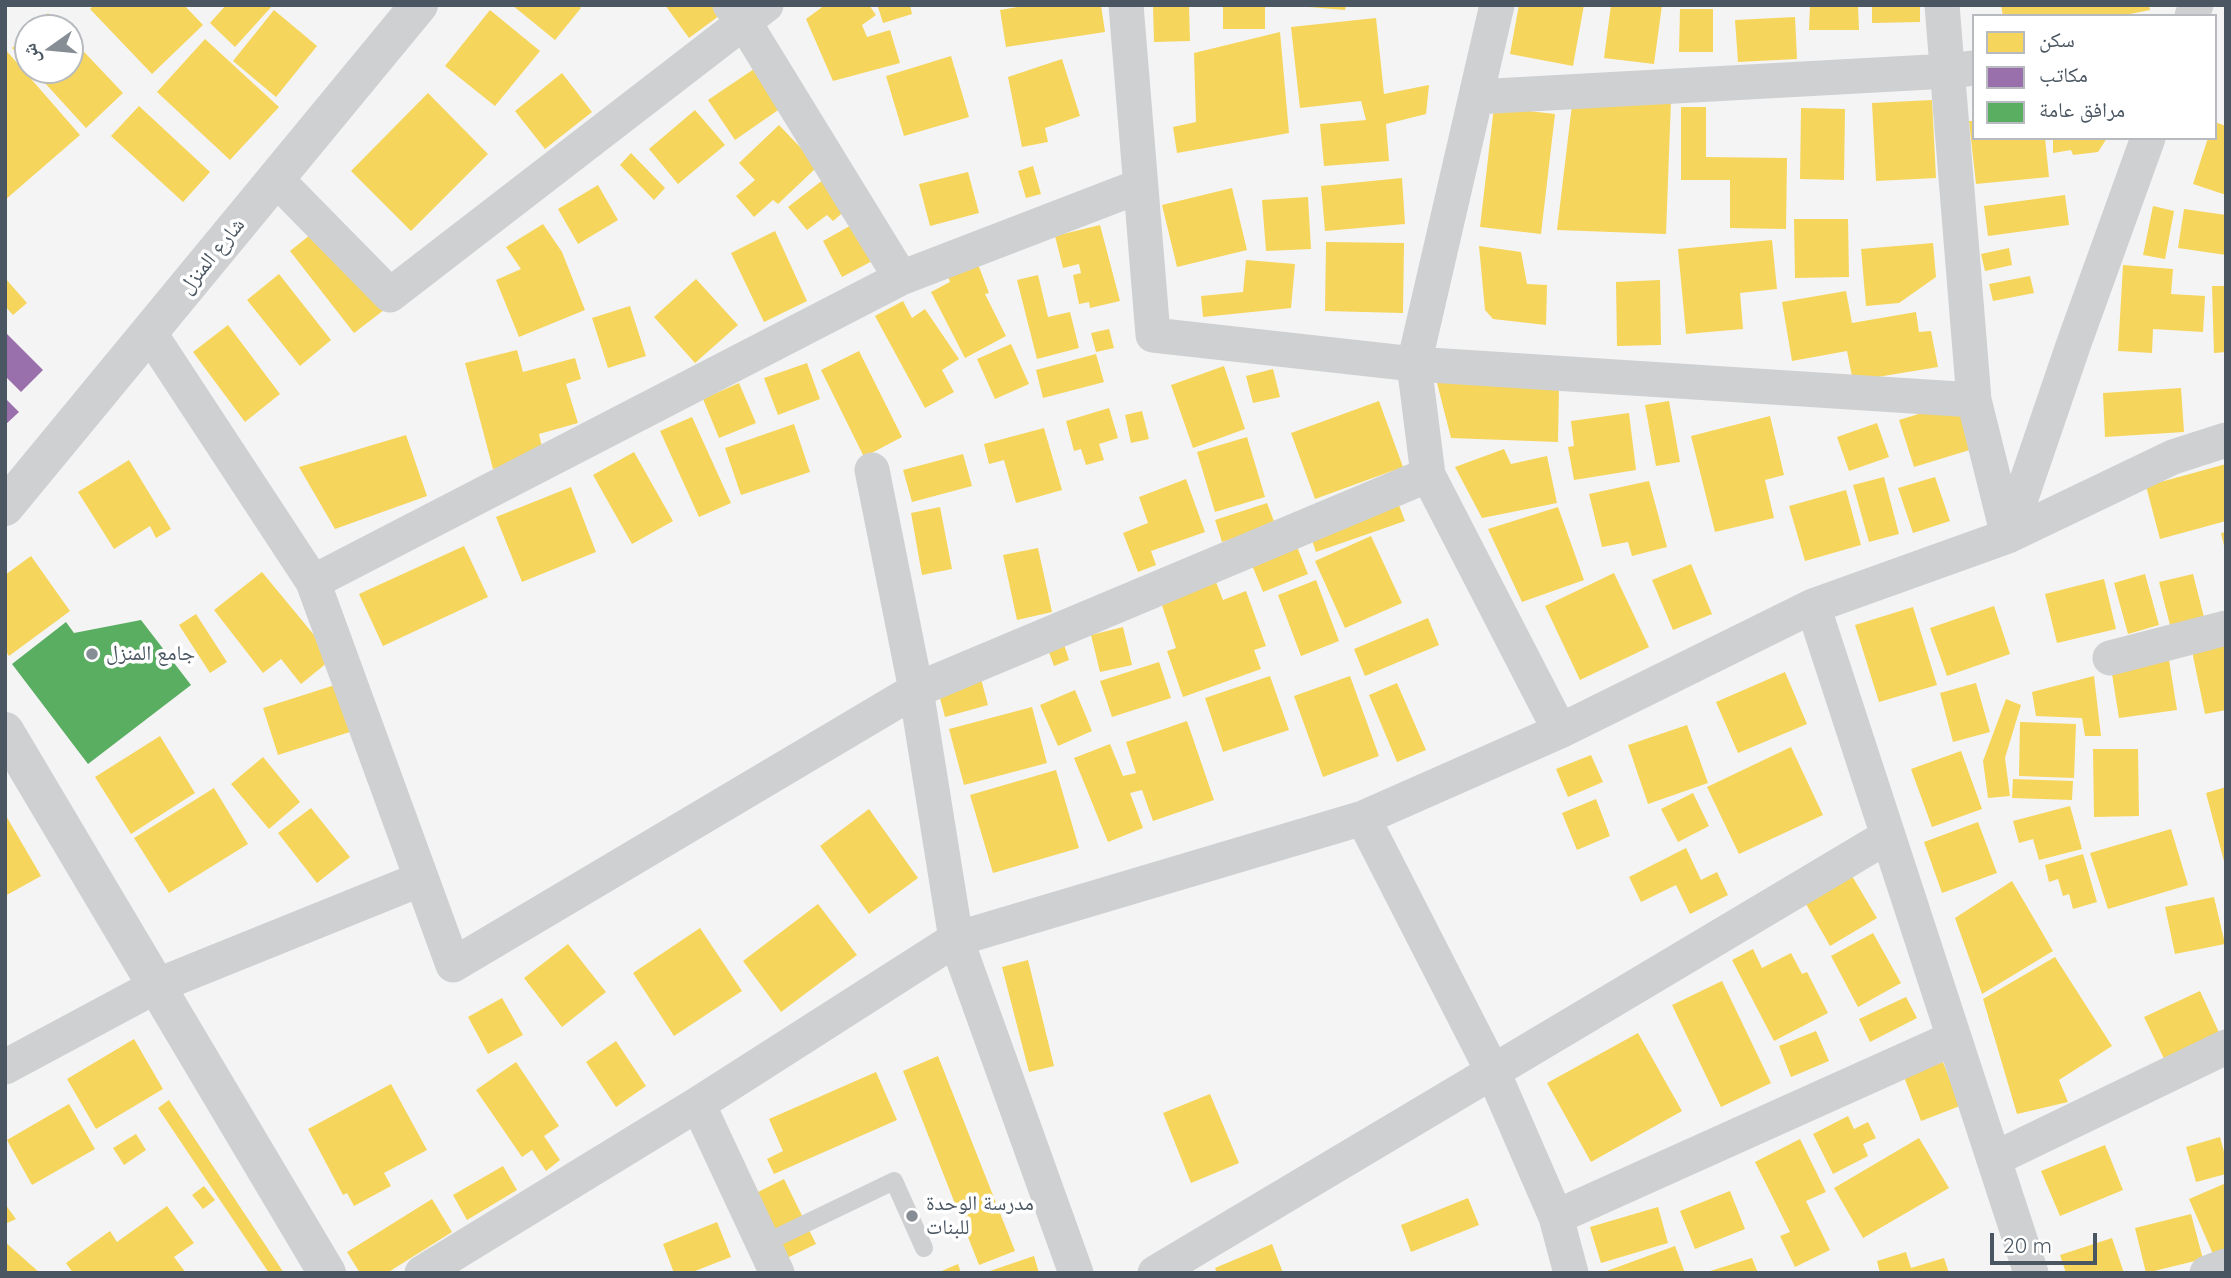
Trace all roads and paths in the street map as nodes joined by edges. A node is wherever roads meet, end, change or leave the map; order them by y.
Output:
1 (419, 5) edge
2 (1126, 5) edge
3 (1497, 5) edge
4 (1942, 5) edge
5 (747, 11) edge
6 (1961, 69) edge
7 (1476, 97) junction
8 (2147, 140) edge
9 (276, 179) junction
10 (1140, 186) junction
11 (901, 278) junction
12 (149, 332) junction
13 (1415, 364) junction
14 (1974, 400) junction
15 (2226, 440) edge
16 (872, 470) dead end
17 (1428, 475) junction
18 (5, 507) edge
19 (2008, 536) junction
20 (313, 582) junction
21 (1813, 606) junction
22 (2226, 628) edge
23 (2110, 657) dead end
24 (916, 690) junction
25 (5, 731) edge
26 (1560, 731) junction
27 (1363, 818) junction
28 (1888, 836) junction
29 (421, 879) junction
30 (956, 939) junction
31 (156, 986) junction
32 (1954, 1038) junction
33 (2226, 1047) edge
34 (5, 1067) edge
35 (1493, 1072) junction
36 (698, 1104) junction
37 (1994, 1159) junction
38 (1556, 1217) junction
39 (924, 1248) dead end
40 (770, 1258) edge
41 (2226, 1266) edge
42 (327, 1273) edge
43 (422, 1273) edge
44 (1076, 1273) edge
45 (1155, 1273) edge
46 (1571, 1273) edge
47 (2031, 1273) edge
48 (2207, 1273) edge

1 - 9 street, شارع المنزل
2 - 10 street
3 - 7 street
4 - 6 street
5 - 9 street
5 - 11 street
6 - 7 street
6 - 14 street
7 - 13 street
8 - 19 street
9 - 12 street, شارع المنزل
10 - 11 street
10 - 13 street
11 - 20 street
12 - 18 street, شارع المنزل
12 - 20 street
13 - 14 street
13 - 17 street
14 - 19 street
15 - 19 street
16 - 24 street
17 - 24 street
17 - 26 street
19 - 21 street
20 - 29 street
21 - 26 street
21 - 28 street
22 - 23 street
24 - 29 street
24 - 30 street
25 - 31 street
26 - 27 street
27 - 30 street
27 - 35 street
28 - 32 street
28 - 35 street
29 - 31 street
30 - 36 street
30 - 44 street
31 - 34 street
31 - 42 street
32 - 37 street
32 - 38 street
33 - 37 street
35 - 38 street
35 - 45 street
36 - 40 street
36 - 43 street
37 - 47 street
38 - 46 street
39 - 40 lane
41 - 48 street

